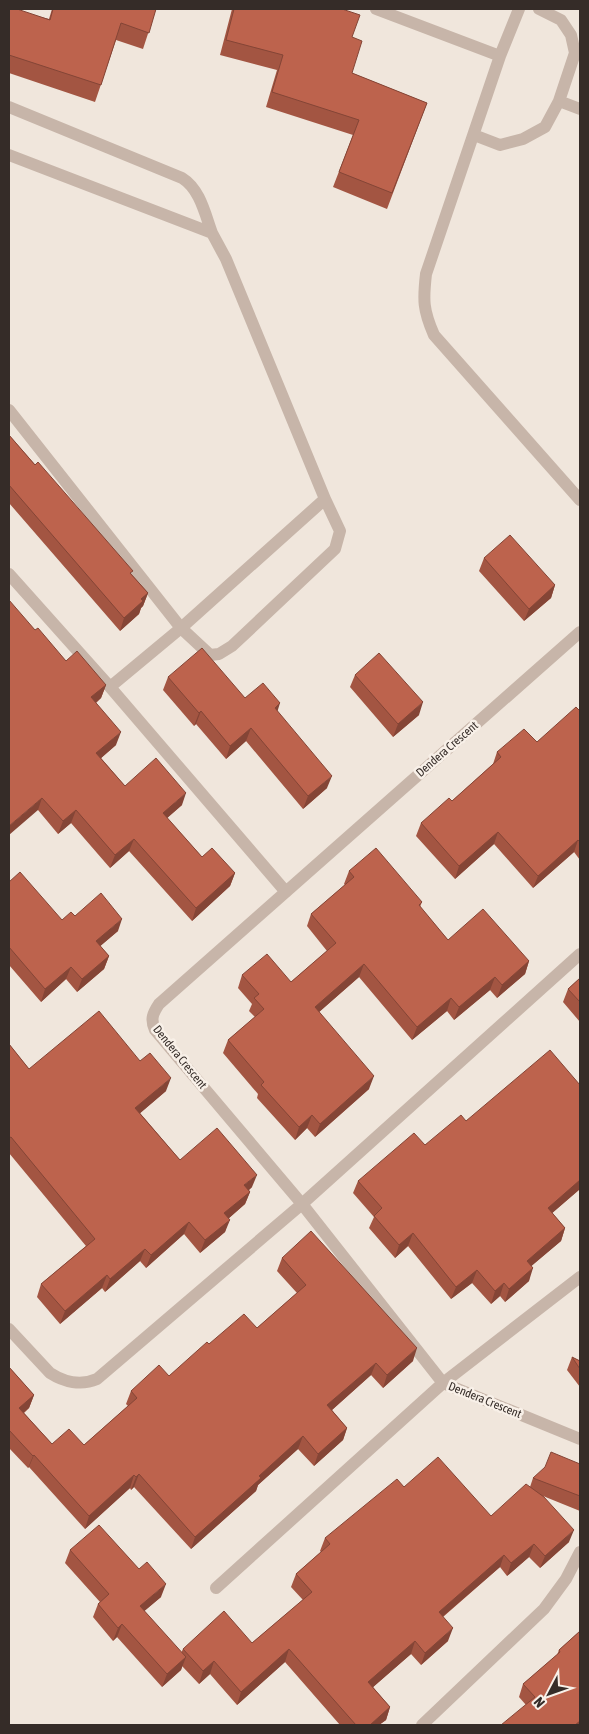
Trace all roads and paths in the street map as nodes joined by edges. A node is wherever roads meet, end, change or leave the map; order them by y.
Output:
1 (376, 9) edge
2 (519, 9) edge
3 (539, 9) edge
4 (500, 56) junction
5 (559, 101) junction
6 (9, 108) edge
7 (580, 109) edge
8 (474, 135) junction
9 (9, 155) edge
10 (212, 233) junction
11 (9, 410) edge
12 (325, 499) junction
13 (580, 500) edge
14 (9, 574) edge
15 (181, 628) junction
16 (580, 632) edge
17 (110, 688) junction
18 (286, 892) junction
19 (580, 954) edge
20 (302, 1204) junction
21 (580, 1277) edge
22 (9, 1330) edge
23 (443, 1383) junction
24 (580, 1439) edge
25 (580, 1552) edge
26 (216, 1588) dead end
27 (422, 1725) edge

1 - 4 street
2 - 4 street
3 - 5 street
4 - 8 street
5 - 7 street
5 - 8 street
6 - 10 street
8 - 13 street
9 - 10 street
10 - 12 street
11 - 15 street
12 - 15 street
12 - 15 street
14 - 17 street
15 - 17 street
16 - 18 street, Dendera Crescent
17 - 18 street
18 - 20 street, Dendera Crescent
19 - 20 street
20 - 22 street
20 - 23 street, Dendera Crescent
21 - 23 street
23 - 24 street, Dendera Crescent
23 - 26 street
25 - 27 street

